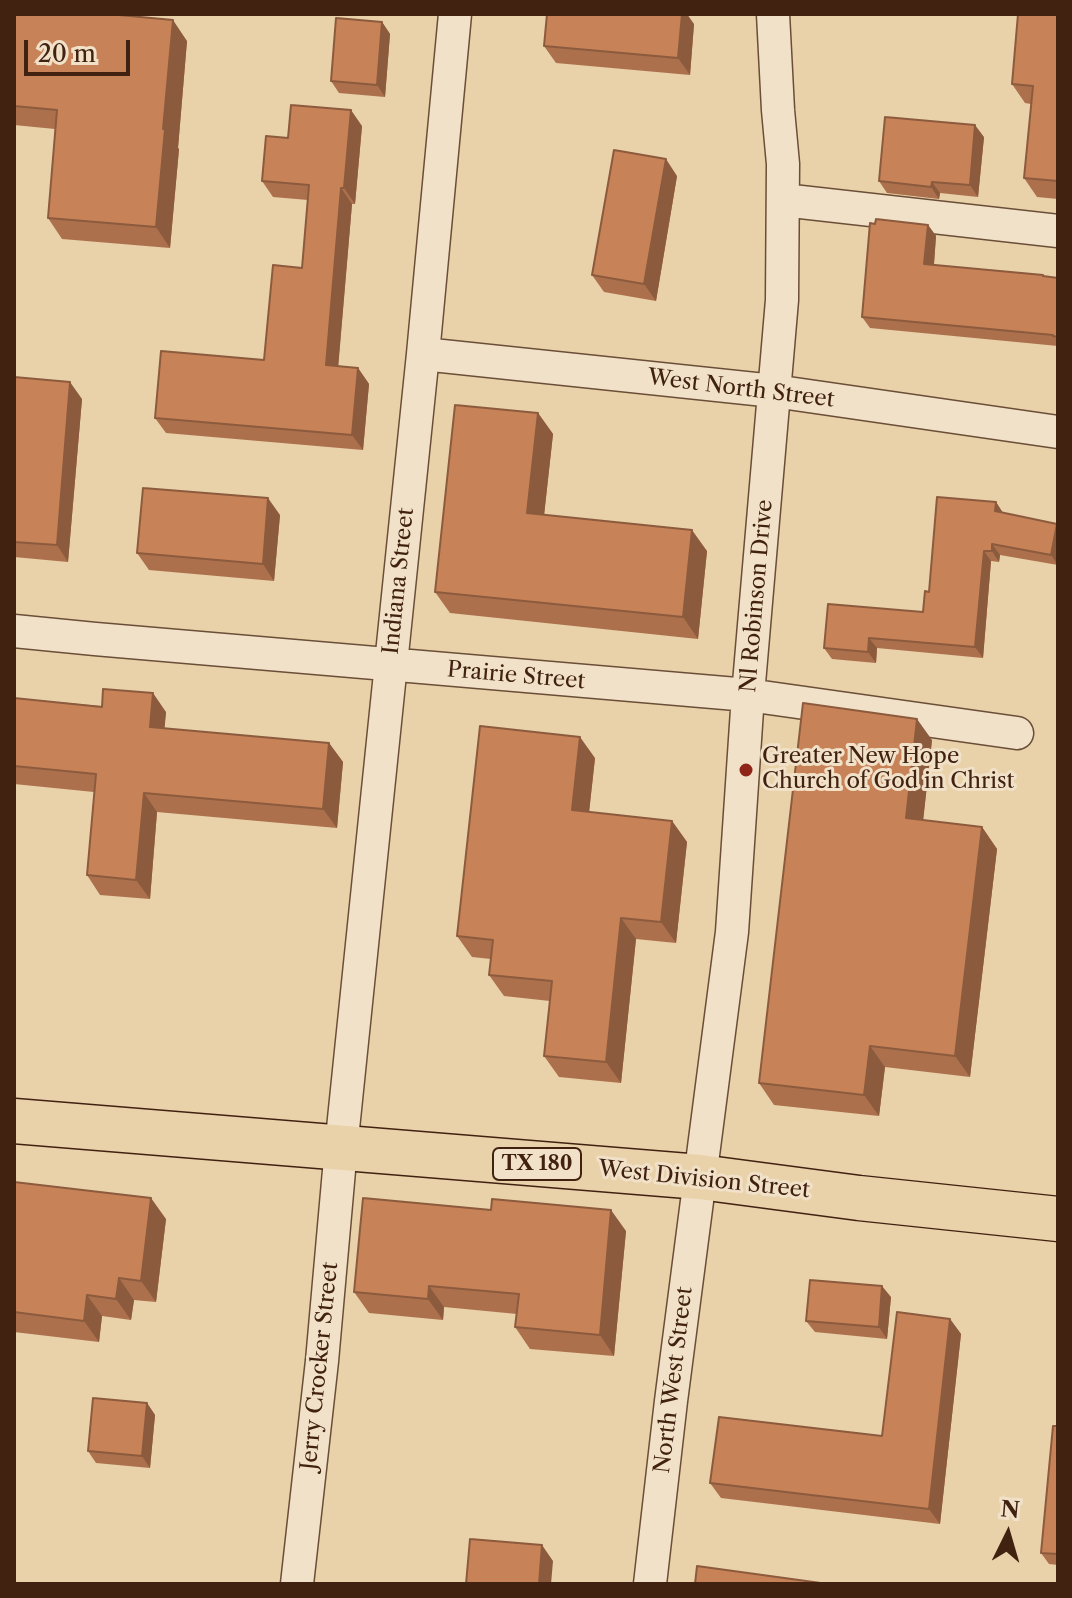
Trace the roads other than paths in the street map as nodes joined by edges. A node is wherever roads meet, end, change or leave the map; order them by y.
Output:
1 (455, 14) edge
2 (773, 14) edge
3 (783, 200) junction
4 (1058, 231) edge
5 (423, 354) junction
6 (774, 391) junction
7 (1058, 432) edge
8 (14, 631) edge
9 (390, 665) junction
10 (748, 695) junction
11 (1017, 733) dead end
12 (14, 1121) edge
13 (341, 1148) junction
14 (700, 1177) junction
15 (1058, 1219) edge
16 (297, 1584) edge
17 (650, 1584) edge

1 - 5 street, Indiana Street
2 - 3 street, Nl Robinson Drive
3 - 4 street
3 - 6 street, Nl Robinson Drive
5 - 6 street, West North Street
5 - 9 street, Indiana Street
6 - 7 street, West North Street
6 - 10 street, Nl Robinson Drive
8 - 9 street, Prairie Street
9 - 10 street, Prairie Street
9 - 13 street, Indiana Street
10 - 11 street, Prairie Street
10 - 14 street, Nl Robinson Drive
12 - 13 main road, West Division Street / TX 180
13 - 14 main road, West Division Street / TX 180
13 - 16 street, Jerry Crocker Street
14 - 15 main road, West Division Street / TX 180
14 - 17 street, North West Street

